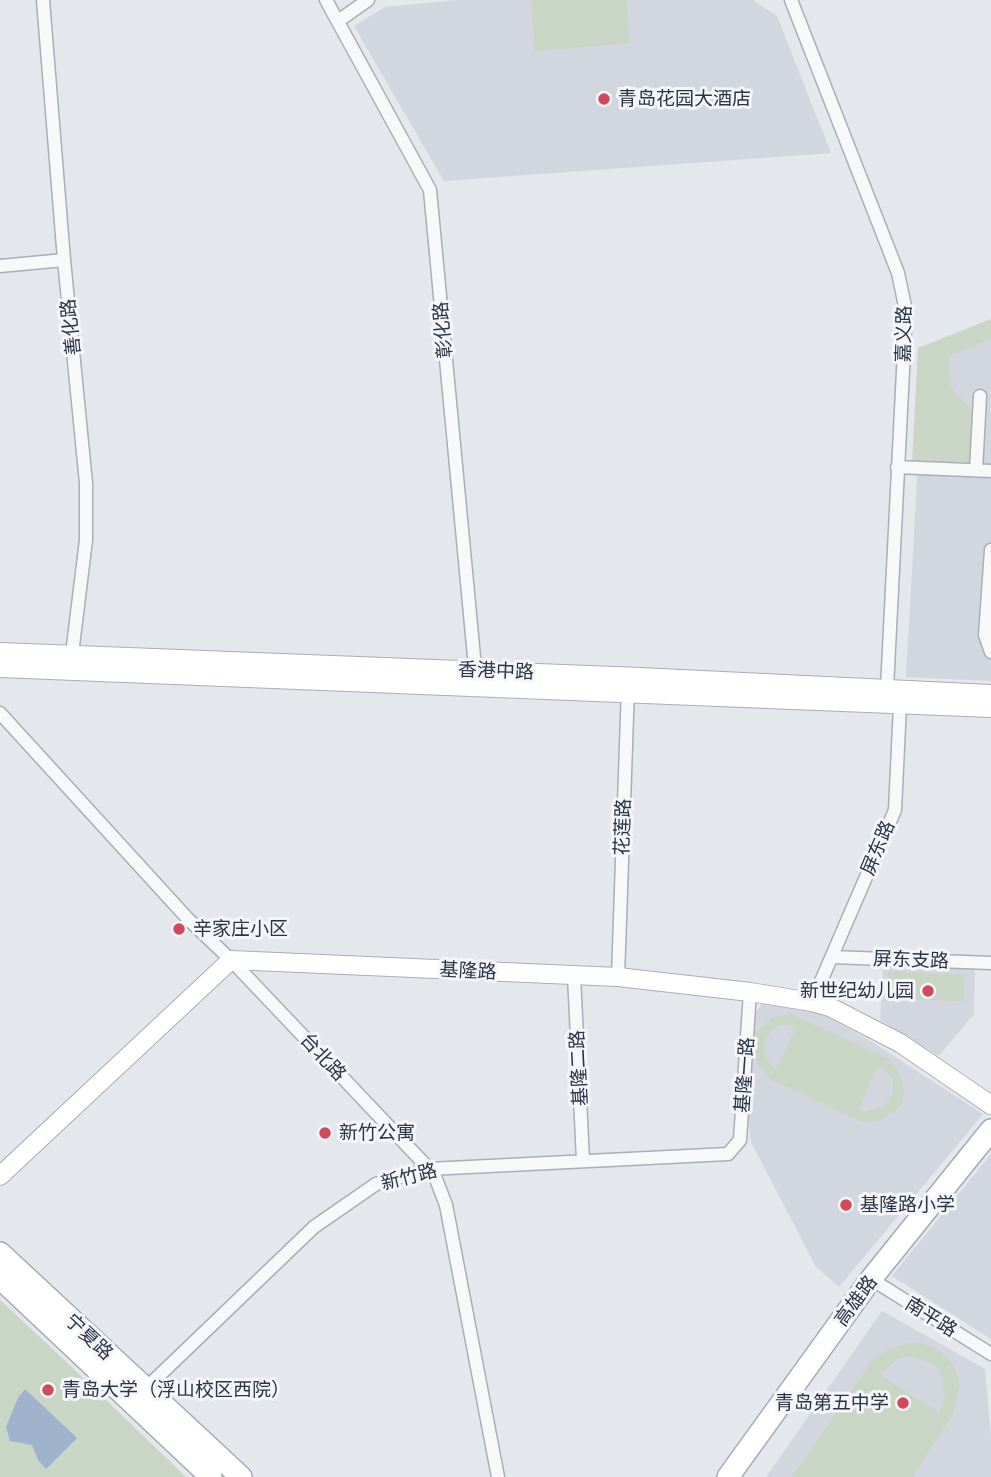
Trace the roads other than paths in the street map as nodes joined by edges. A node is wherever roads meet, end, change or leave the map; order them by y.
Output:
1 (43, 0) edge
2 (326, 0) edge
3 (368, 0) edge
4 (791, 0) edge
5 (338, 21) junction
6 (64, 260) junction
7 (0, 266) edge
8 (980, 396) dead end
9 (897, 467) junction
10 (976, 470) junction
11 (991, 471) edge
12 (991, 550) edge
13 (991, 652) edge
14 (72, 654) junction
15 (0, 658) edge
16 (476, 678) junction
17 (628, 685) junction
18 (887, 688) junction
19 (991, 694) edge
20 (900, 705) junction
21 (991, 708) edge
22 (0, 713) edge
23 (832, 957) junction
24 (232, 960) junction
25 (991, 963) edge
26 (574, 976) junction
27 (618, 977) junction
28 (750, 992) junction
29 (812, 1002) junction
30 (991, 1105) edge
31 (991, 1130) edge
32 (728, 1154) joint
33 (583, 1160) junction
34 (429, 1169) junction
35 (0, 1176) edge
36 (0, 1253) edge
37 (0, 1278) edge
38 (871, 1279) junction
39 (991, 1354) edge
40 (138, 1396) junction
41 (734, 1475) edge
42 (211, 1477) edge
43 (241, 1477) edge
44 (498, 1477) edge

1 - 6 street, 善化路
2 - 5 street, 彰化路
3 - 5 street
4 - 9 street, 嘉义路
5 - 16 street, 彰化路
6 - 7 street
6 - 14 street, 善化路
8 - 10 street
9 - 10 street
9 - 18 street, 嘉义路
10 - 11 street
12 - 13 street
14 - 15 main road, 香港中路
14 - 16 main road, 香港中路
15 - 16 main road, 香港中路
16 - 17 main road, 香港中路
17 - 18 main road, 香港中路
17 - 20 main road, 香港中路
17 - 27 street, 花莲路
18 - 19 main road, 香港中路
18 - 20 street
20 - 21 main road, 香港中路
20 - 23 street, 屏东路
22 - 24 street, 台北路
23 - 25 street, 屏东支路
23 - 29 street, 屏东路
24 - 26 main road, 基隆路
24 - 34 street, 台北路
24 - 35 main road
26 - 27 main road, 基隆路
26 - 33 street, 基隆二路
27 - 28 main road, 基隆路
28 - 29 main road, 基隆路
28 - 32 street, 基隆一路
29 - 30 main road, 基隆路
31 - 38 main road, 高雄路
32 - 33 street, 新竹路
33 - 34 street, 新竹路
34 - 40 street, 新竹路
34 - 44 street, 台北路
36 - 40 main road, 宁夏路
37 - 40 main road, 宁夏路
38 - 39 street, 南平路
38 - 41 main road, 高雄路
40 - 42 main road, 宁夏路
40 - 43 main road, 宁夏路

